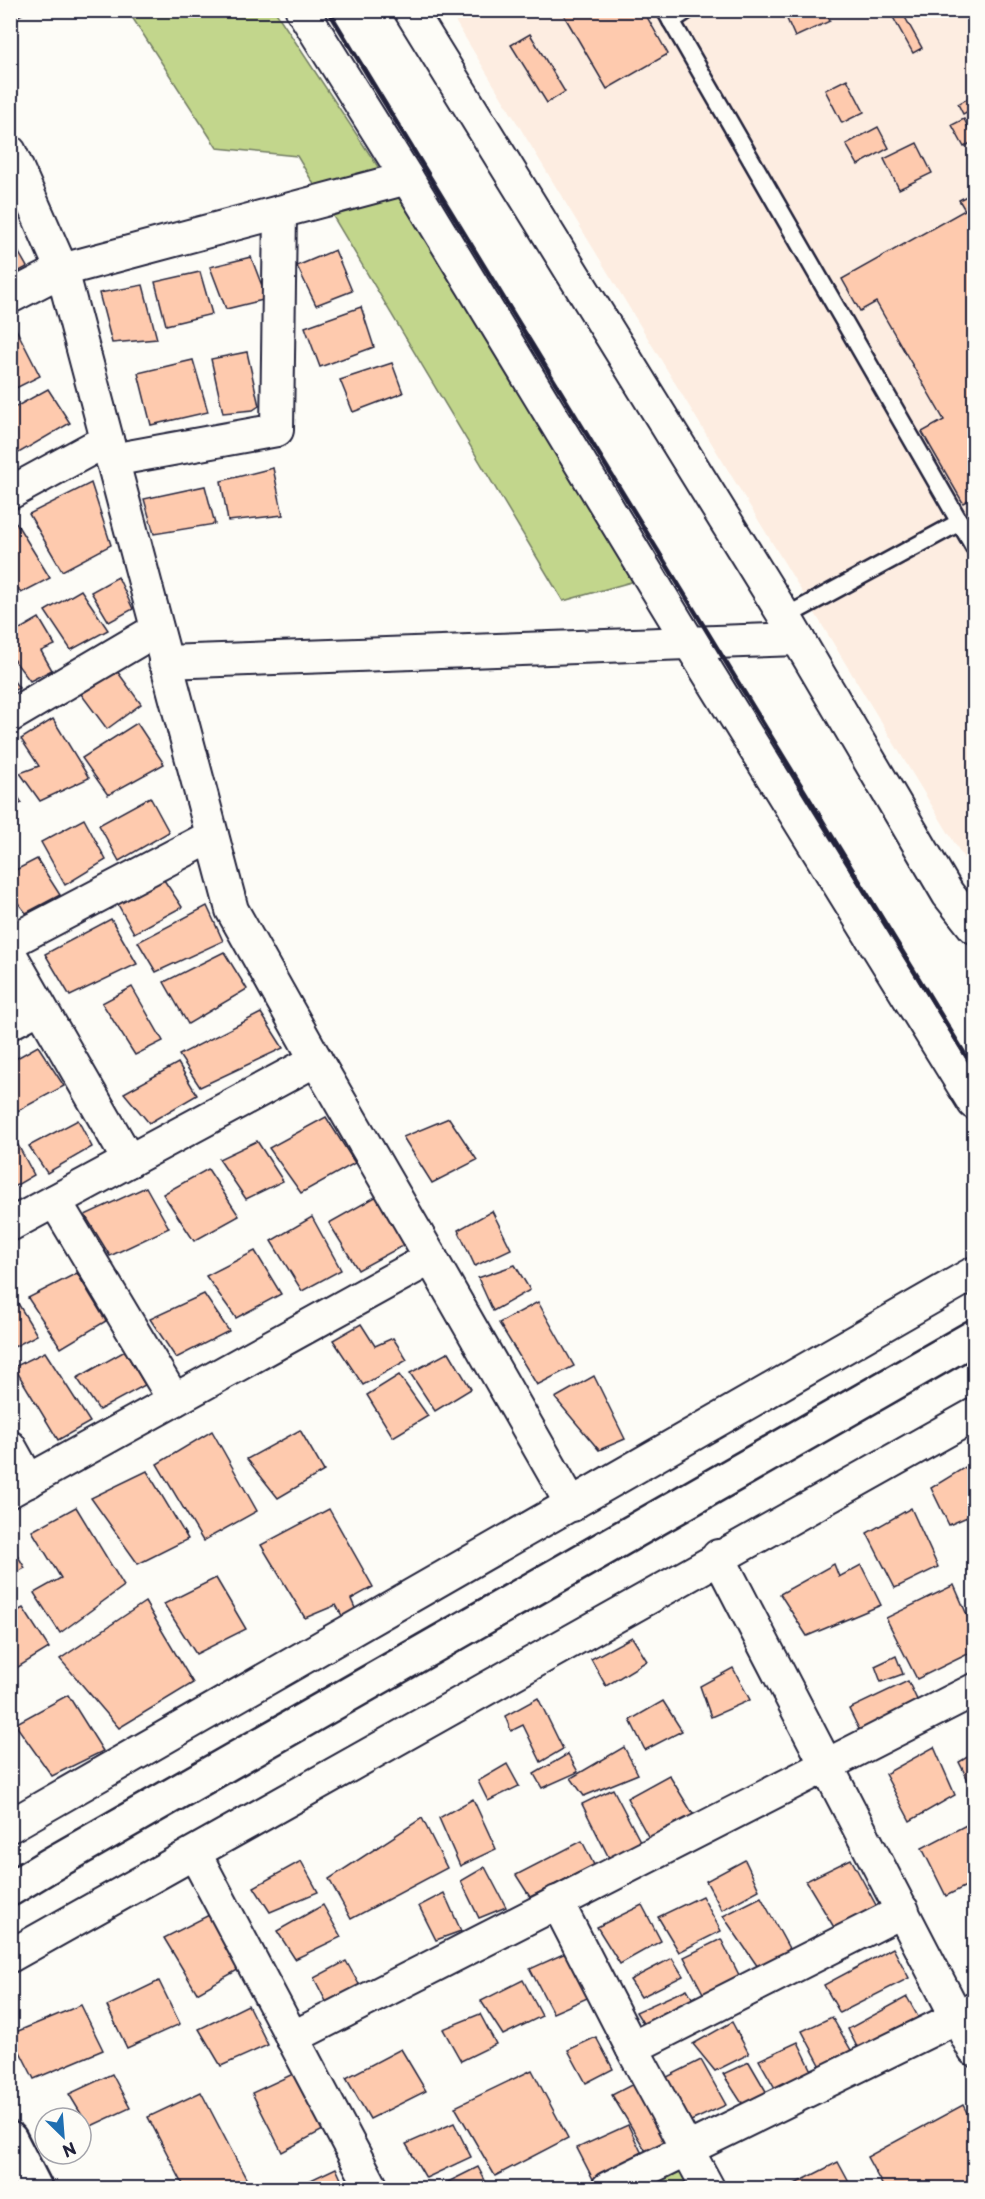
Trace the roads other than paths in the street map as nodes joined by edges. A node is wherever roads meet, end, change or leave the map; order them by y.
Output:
1 (302, 10) edge
2 (410, 10) edge
3 (688, 10) edge
4 (668, 16) edge
5 (10, 152) edge
6 (407, 178) junction
7 (280, 212) junction
8 (62, 270) junction
9 (10, 297) edge
10 (109, 450) junction
11 (10, 494) edge
12 (960, 522) junction
13 (975, 547) edge
14 (791, 628) junction
15 (156, 630) junction
16 (688, 642) junction
17 (165, 662) junction
18 (10, 716) edge
19 (212, 836) junction
20 (975, 927) edge
21 (10, 942) edge
22 (10, 954) edge
23 (40, 1006) junction
24 (10, 1023) edge
25 (316, 1060) junction
26 (975, 1103) edge
27 (129, 1161) junction
28 (56, 1201) junction
29 (10, 1225) edge
30 (431, 1258) junction
31 (975, 1273) edge
32 (975, 1336) edge
33 (174, 1400) junction
34 (975, 1415) edge
35 (10, 1447) edge
36 (20, 1486) edge
37 (572, 1505) junction
38 (718, 1556) junction
39 (975, 1690) edge
40 (826, 1765) junction
41 (10, 1826) edge
42 (195, 1854) junction
43 (10, 1889) edge
44 (557, 1902) junction
45 (903, 1911) junction
46 (10, 1956) edge
47 (966, 2013) edge
48 (292, 2038) junction
49 (632, 2048) junction
50 (975, 2050) edge
51 (10, 2139) edge
52 (687, 2150) junction
53 (35, 2188) edge
54 (372, 2188) edge
55 (608, 2188) edge
56 (708, 2188) edge

1 - 6 street
2 - 14 street
3 - 4 lane
4 - 12 lane
5 - 8 street
6 - 7 street
6 - 16 street
7 - 8 street
7 - 10 street
8 - 9 street
8 - 10 street
10 - 11 street
10 - 15 street
12 - 13 lane
12 - 14 lane
14 - 16 street
14 - 20 street
15 - 17 street
15 - 18 street
16 - 17 street
16 - 26 street
17 - 19 street
19 - 21 street
19 - 25 street
22 - 23 street
23 - 24 street
23 - 27 street
25 - 27 street
25 - 30 street
27 - 28 street
28 - 29 street
28 - 33 street
30 - 33 street
30 - 37 street
31 - 37 street
32 - 43 street
33 - 36 street
34 - 38 street
35 - 36 street
37 - 41 street
38 - 40 street
38 - 42 street
39 - 40 street
40 - 44 street
40 - 45 street
42 - 46 street
42 - 48 street
44 - 48 street
44 - 49 street
45 - 47 street
45 - 49 street
47 - 50 street
47 - 52 street
48 - 54 street
49 - 52 street
51 - 53 street
52 - 55 street
52 - 56 street

